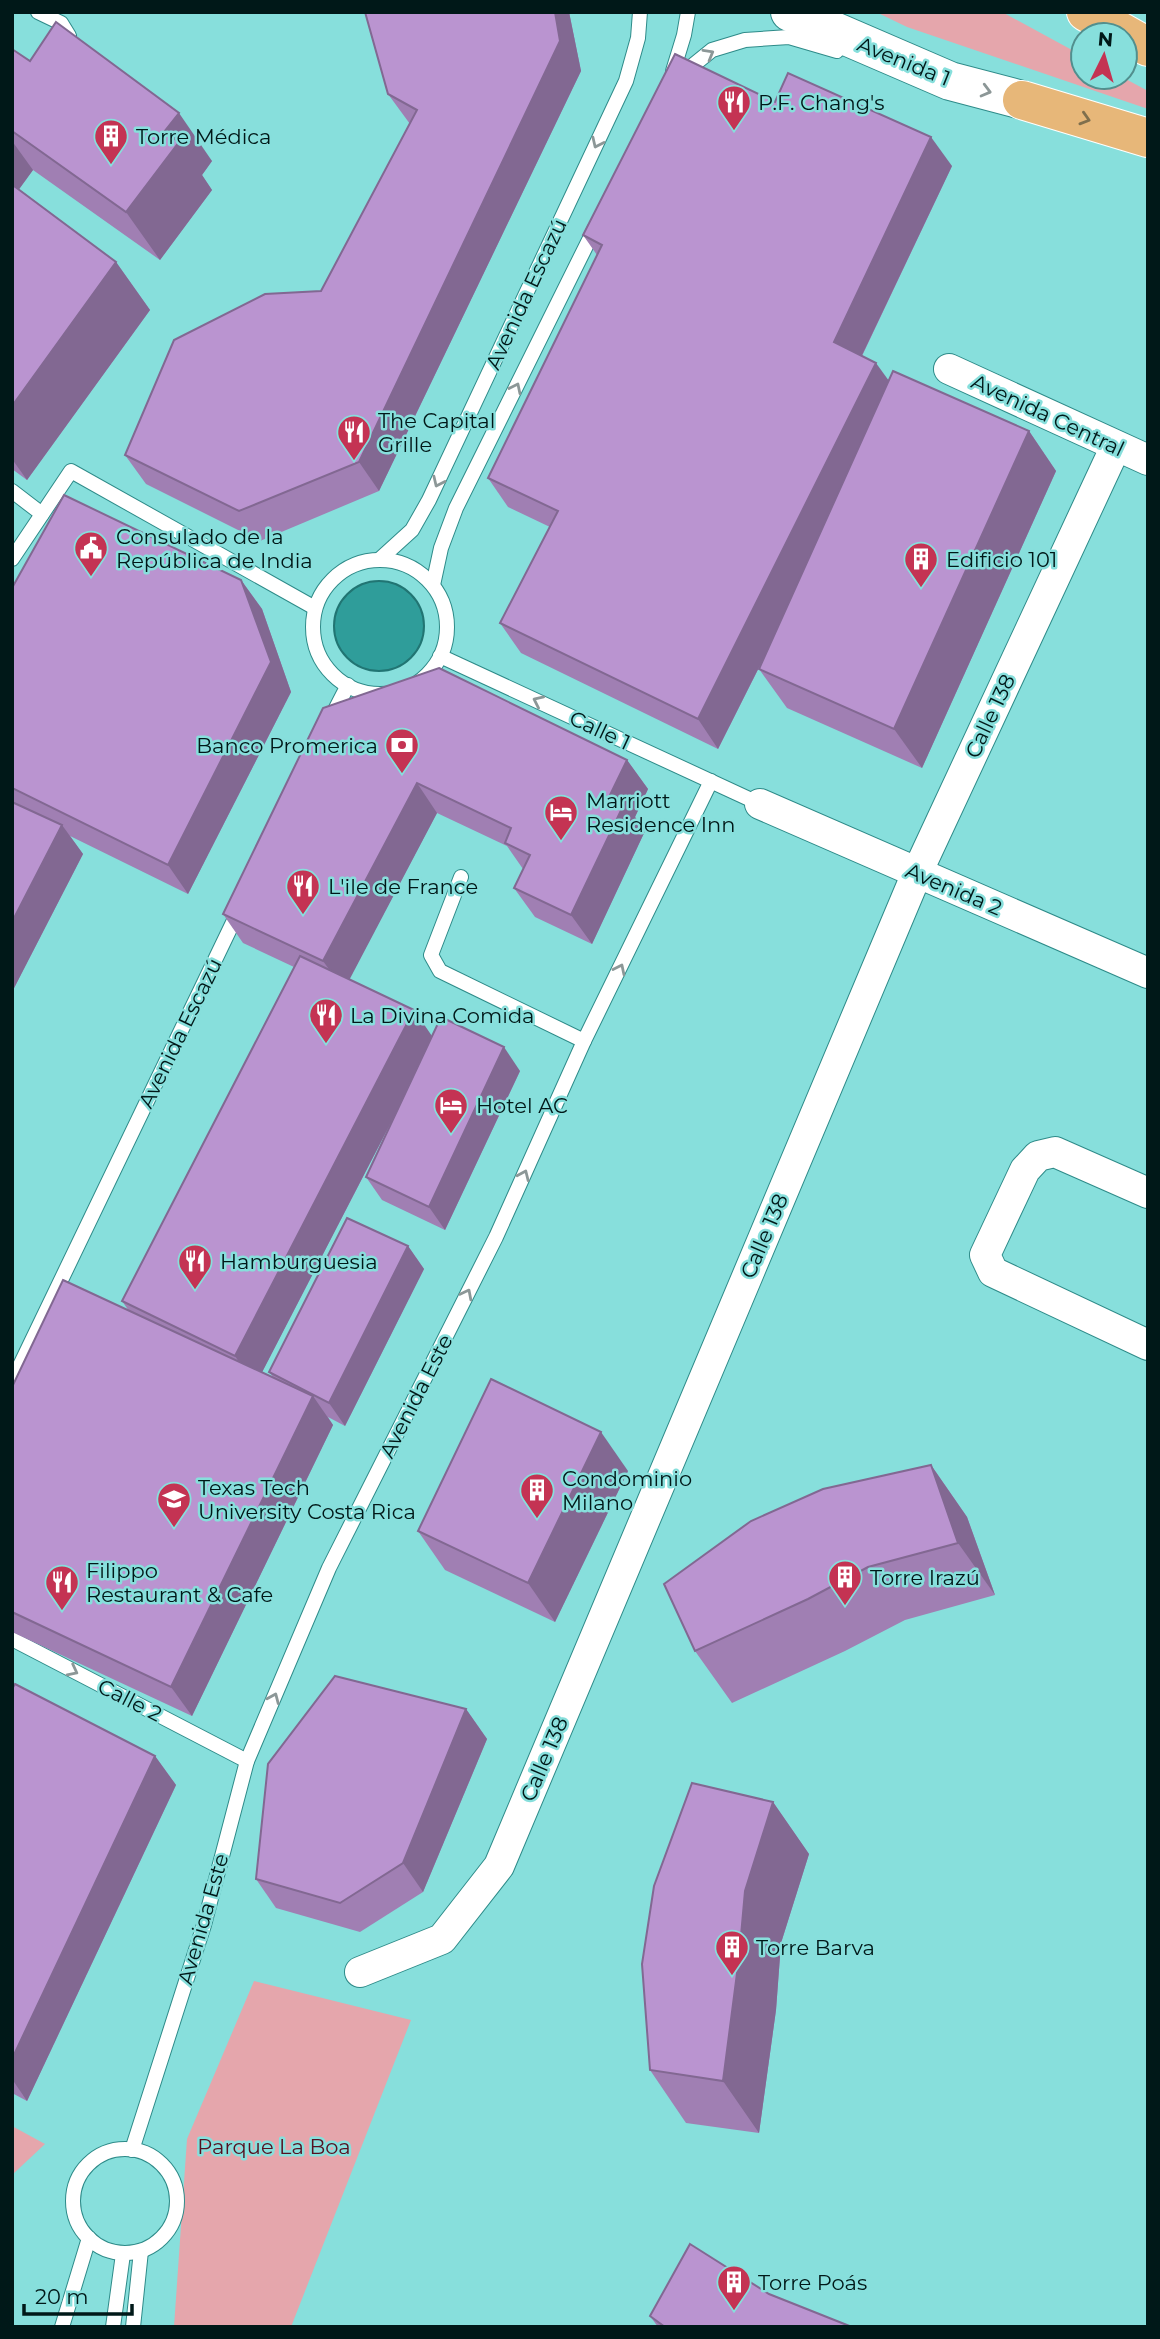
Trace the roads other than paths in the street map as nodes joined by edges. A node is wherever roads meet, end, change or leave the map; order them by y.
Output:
1 (38, 12) edge
2 (640, 12) edge
3 (688, 12) edge
4 (790, 12) edge
5 (1086, 12) edge
6 (1148, 47) edge
7 (58, 55) edge
8 (950, 81) junction
9 (1022, 100) joint
10 (1148, 138) edge
11 (604, 211) edge
12 (949, 369) dead end
13 (1116, 446) junction
14 (1148, 460) edge
15 (12, 491) edge
16 (42, 514) junction
17 (12, 559) edge
18 (379, 560) junction
19 (433, 585) junction
20 (315, 608) junction
21 (440, 656) junction
22 (348, 685) junction
23 (324, 735) edge
24 (711, 781) junction
25 (760, 804) joint
26 (917, 873) junction
27 (461, 877) dead end
28 (246, 897) edge
29 (1148, 973) edge
30 (584, 1041) junction
31 (1148, 1193) edge
32 (1148, 1345) edge
33 (12, 1382) edge
34 (12, 1639) edge
35 (247, 1761) junction
36 (360, 1972) dead end
37 (132, 2150) junction
38 (89, 2238) junction
39 (141, 2251) junction
40 (123, 2253) junction
41 (62, 2327) edge
42 (113, 2327) edge
43 (133, 2327) edge

1 - 7 lane
2 -> 18 lane, Avenida Escazú
3 -> 8 lane
4 - 8 street, Avenida 1
5 - 6 highway
8 -> 9 street, Avenida 1
9 -> 10 highway
19 -> 11 lane, Avenida Escazú
12 - 13 street, Avenida Central
13 - 14 street, Avenida Central
13 - 26 street, Calle 138
15 - 16 lane
16 - 17 lane
16 - 20 lane
18 - 19 lane
18 - 20 lane
19 - 21 lane
20 - 22 lane
21 - 22 lane
24 -> 21 lane, Calle 1
22 - 23 lane
24 - 25 lane, Calle 1
30 -> 24 lane, Avenida Este
25 - 26 street, Avenida 2
26 - 29 street, Avenida 2
26 - 36 street, Calle 138
27 - 30 lane
28 - 33 lane, Avenida Escazú
35 -> 30 lane, Avenida Este
31 - 32 street
34 -> 35 lane, Calle 2
35 - 37 lane, Avenida Este
37 - 38 lane
37 - 39 lane
38 - 40 lane
38 - 41 lane
39 - 40 lane
39 - 43 lane
40 - 42 lane

